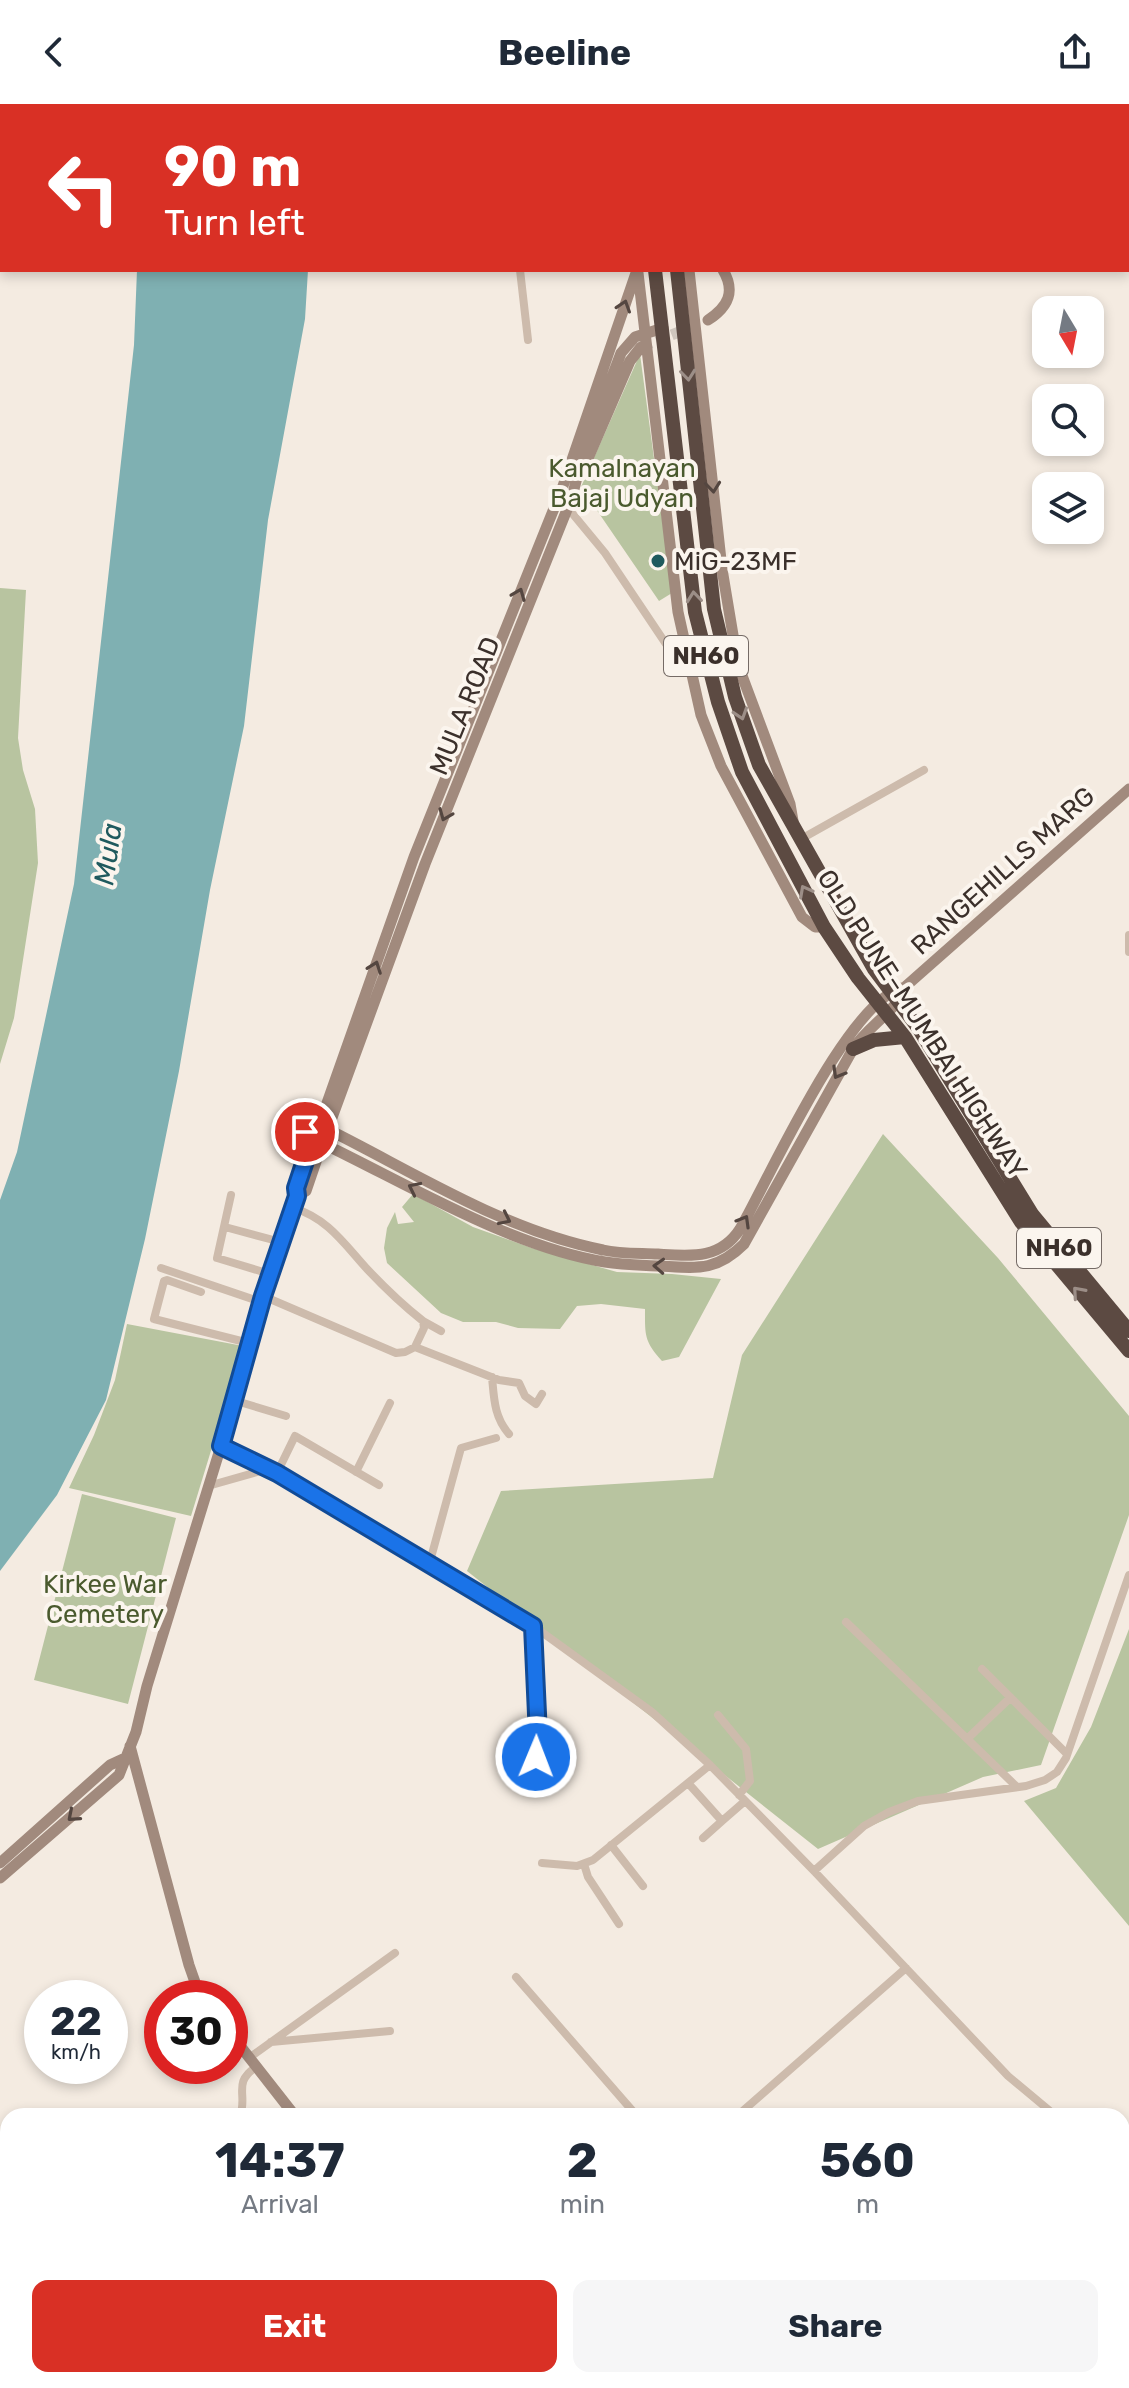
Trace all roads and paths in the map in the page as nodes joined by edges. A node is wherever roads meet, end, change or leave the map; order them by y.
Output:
1 (520, 272) edge
2 (636, 272) edge
3 (637, 272) edge
4 (655, 272) edge
5 (677, 272) edge
6 (689, 272) edge
7 (724, 272) edge
8 (708, 320) dead end
9 (663, 328) junction
10 (646, 332) junction
11 (528, 340) dead end
12 (641, 347) tunnel mouth
13 (576, 485) junction
14 (559, 495) junction
15 (568, 508) junction
16 (687, 658) junction
17 (924, 770) dead end
18 (1129, 789) edge
19 (797, 833) junction
20 (824, 927) junction
21 (1129, 935) edge
22 (1129, 952) edge
23 (895, 996) junction
24 (883, 1007) junction
25 (905, 1037) junction
26 (853, 1049) junction
27 (329, 1125) junction
28 (320, 1148) junction
29 (231, 1195) dead end
30 (295, 1202) junction
31 (225, 1227) junction
32 (281, 1242) junction
33 (161, 1268) dead end
34 (270, 1274) junction
35 (201, 1292) dead end
36 (262, 1299) junction
37 (423, 1321) junction
38 (441, 1331) dead end
39 (1129, 1331) edge
40 (249, 1343) junction
41 (415, 1347) junction
42 (1129, 1351) edge
43 (492, 1377) junction
44 (542, 1394) dead end
45 (233, 1400) junction
46 (390, 1403) dead end
47 (286, 1416) dead end
48 (509, 1434) dead end
49 (496, 1438) dead end
50 (221, 1446) junction
51 (273, 1471) junction
52 (356, 1472) junction
53 (379, 1485) dead end
54 (208, 1486) junction
55 (429, 1565) junction
56 (1129, 1575) edge
57 (846, 1622) dead end
58 (533, 1626) junction
59 (982, 1669) dead end
60 (1010, 1698) junction
61 (718, 1715) dead end
62 (967, 1739) junction
63 (130, 1746) junction
64 (1067, 1754) junction
65 (536, 1757) dead end
66 (710, 1765) junction
67 (688, 1783) junction
68 (1017, 1787) junction
69 (742, 1798) junction
70 (722, 1821) junction
71 (703, 1838) dead end
72 (32, 1844) junction
73 (611, 1845) junction
74 (0, 1863) edge
75 (542, 1863) dead end
76 (584, 1864) junction
77 (814, 1871) junction
78 (0, 1878) edge
79 (643, 1886) dead end
80 (619, 1924) dead end
81 (395, 1953) dead end
82 (906, 1968) junction
83 (516, 1977) dead end
84 (194, 1980) edge
85 (390, 2031) dead end
86 (270, 2042) junction
87 (248, 2056) edge
88 (253, 2062) junction
89 (242, 2108) edge
90 (289, 2108) edge
91 (630, 2108) edge
92 (746, 2108) edge
93 (1046, 2108) edge

1 - 11 street
14 -> 2 main road
3 - 10 main road
4 - 9 highway, OLD PUNE–MUMBAI HIGHWAY / NH60
5 -> 19 highway, OLD PUNE–MUMBAI HIGHWAY / NH60
6 -> 19 main road
7 - 8 main road
9 - 10 main road
20 -> 9 highway, OLD PUNE–MUMBAI HIGHWAY / NH60
10 - 13 main road, MULA ROAD
10 - 16 main road
12 - 13 main road
13 - 15 main road, MULA ROAD
14 - 15 street
27 -> 14 main road
15 - 16 street
15 -> 27 main road, MULA ROAD
16 - 20 main road
17 - 19 street
18 - 23 main road, RANGEHILLS MARG
19 - 23 highway, OLD PUNE–MUMBAI HIGHWAY / NH60
20 - 24 highway, OLD PUNE–MUMBAI HIGHWAY / NH60
21 - 22 street
23 - 24 main road
23 - 39 highway, OLD PUNE–MUMBAI HIGHWAY / NH60
24 - 25 highway, OLD PUNE–MUMBAI HIGHWAY / NH60
24 - 26 main road
27 -> 24 main road
25 - 26 highway
42 -> 25 highway, OLD PUNE–MUMBAI HIGHWAY / NH60
26 -> 28 main road
27 - 28 main road, MULA ROAD
27 - 28 main road, MULA ROAD
28 - 30 main road, MULA ROAD
29 - 31 street
30 - 32 main road, MULA ROAD
30 - 37 street
31 - 32 street
31 - 34 street
32 - 34 main road, MULA ROAD
33 - 36 street
34 - 36 main road, MULA ROAD
35 - 40 street
36 - 40 main road, MULA ROAD
36 - 41 street
37 - 38 street
37 - 41 street
40 - 45 main road, MULA ROAD
41 - 43 street
43 - 44 street
43 - 48 street
45 - 47 street
45 - 50 main road, MULA ROAD
46 - 52 street
49 - 55 street
50 - 51 street
50 - 54 main road, MULA ROAD
51 - 52 street
51 - 54 street
51 - 55 street
52 - 53 street
54 - 63 main road, MULA ROAD
55 - 58 street
56 - 64 street
57 - 62 street
58 - 65 street
58 - 66 street
59 - 60 street
60 - 62 street
60 - 64 street
61 - 69 street
62 - 68 street
63 - 72 main road, MULA ROAD
63 - 84 main road
64 - 68 street
66 - 67 street
66 - 69 street
67 - 70 street
67 - 73 street
68 - 77 street
69 - 70 street
69 - 77 street
70 - 71 street
72 - 74 main road, MULA ROAD
72 - 78 main road, MULA ROAD
73 - 76 street
73 - 79 street
75 - 76 street
76 - 80 street
77 - 82 street
81 - 86 street
82 - 92 street
82 - 93 street
83 - 91 street
85 - 86 street
86 - 88 street
87 - 88 main road
88 - 89 street
88 - 90 main road

